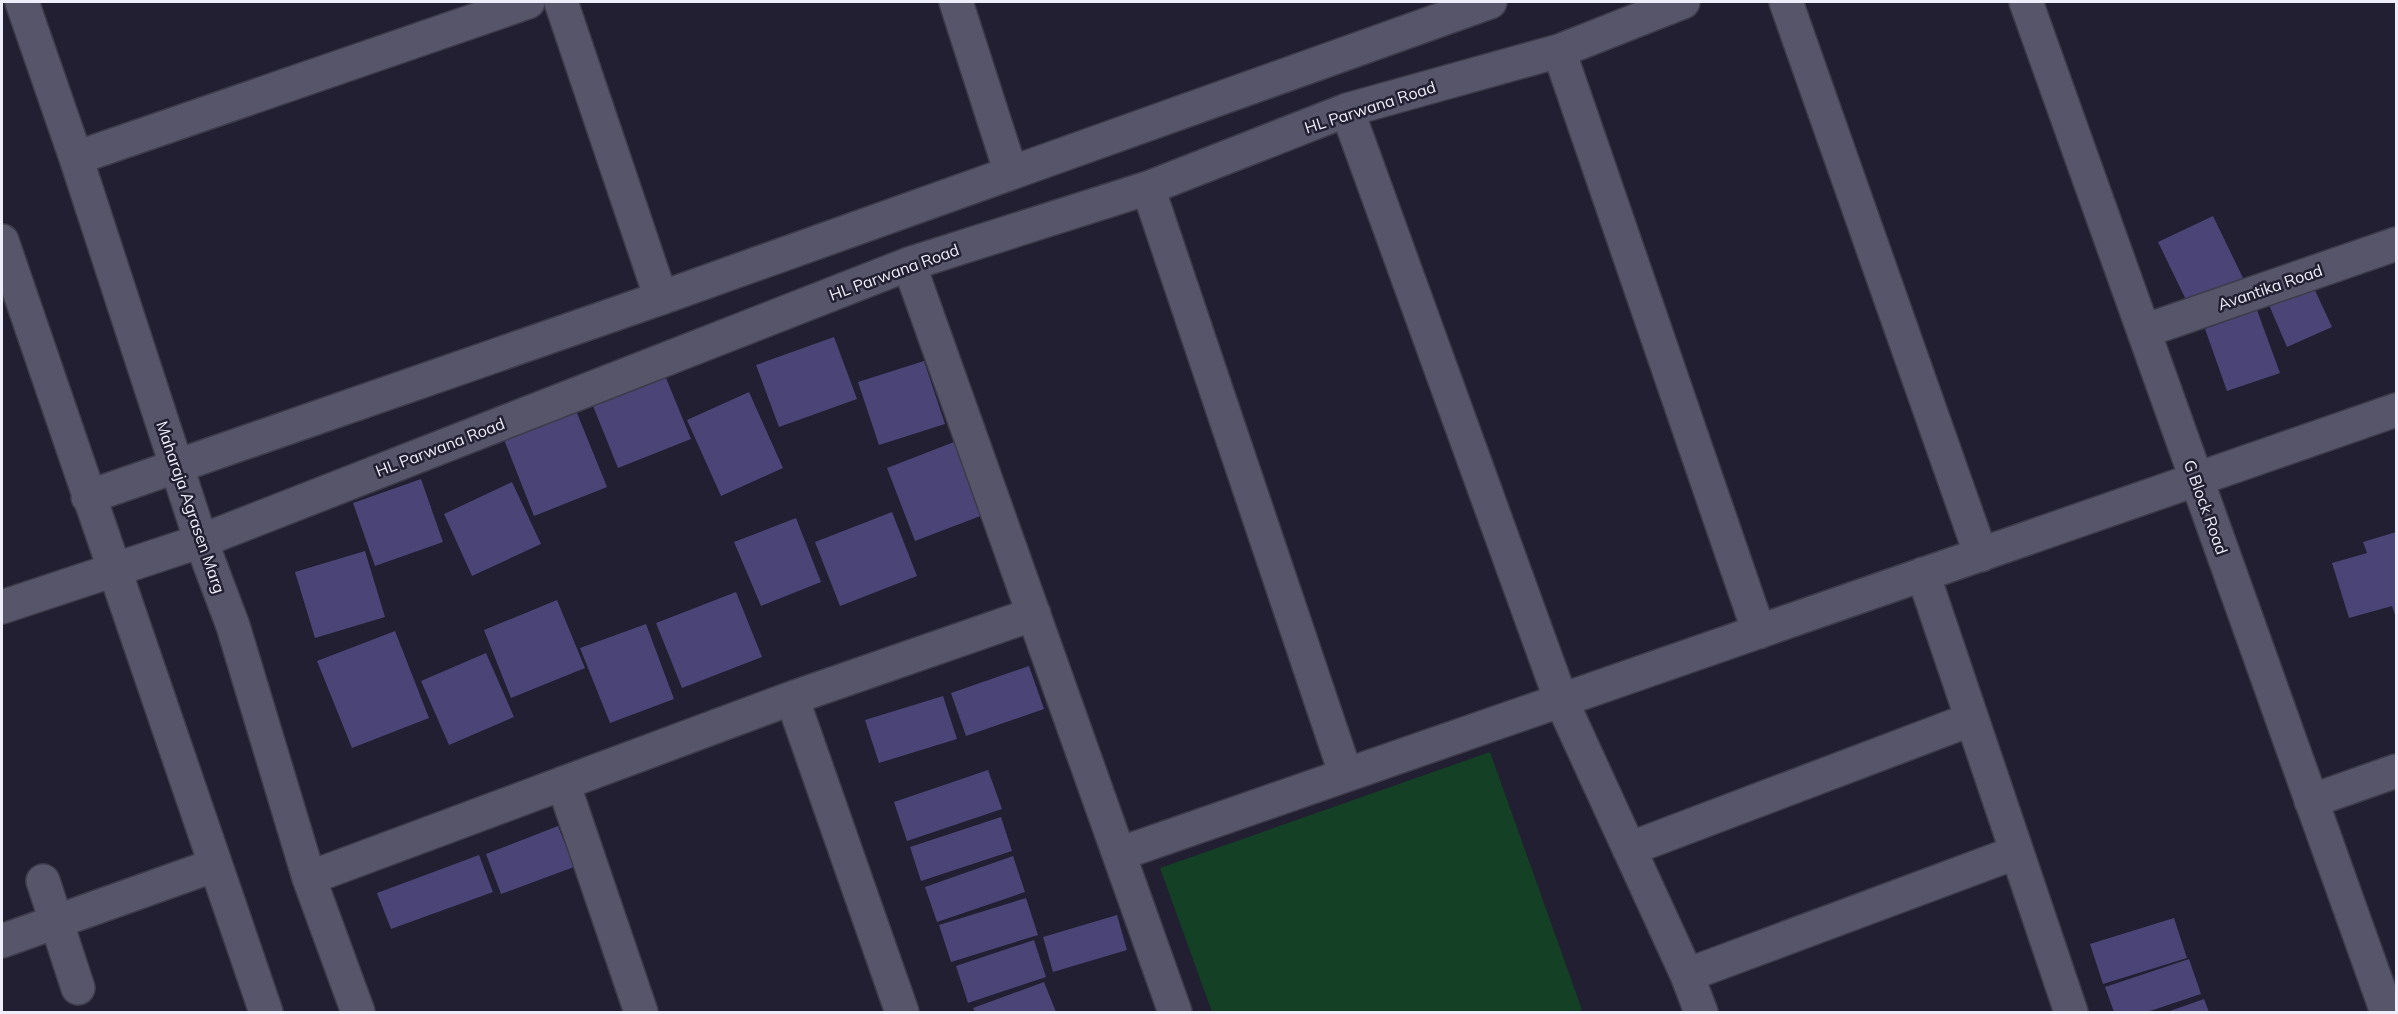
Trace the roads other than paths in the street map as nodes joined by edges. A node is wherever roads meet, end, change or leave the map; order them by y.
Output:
1 (22, 2) edge
2 (528, 2) edge
3 (561, 2) edge
4 (957, 2) edge
5 (1484, 2) edge
6 (1683, 2) edge
7 (1786, 2) edge
8 (2026, 2) edge
9 (1559, 51) junction
10 (1347, 110) junction
11 (76, 158) junction
12 (1011, 173) junction
13 (1148, 188) junction
14 (2397, 244) edge
15 (4, 255) edge
16 (909, 264) junction
17 (661, 298) junction
18 (2144, 331) junction
19 (2397, 410) edge
20 (177, 467) junction
21 (2197, 480) junction
22 (88, 497) junction
23 (201, 541) junction
24 (1981, 555) junction
25 (113, 570) junction
26 (1923, 574) junction
27 (2, 607) edge
28 (1034, 614) junction
29 (1759, 632) junction
30 (792, 698) junction
31 (1561, 700) junction
32 (1972, 719) junction
33 (2397, 771) edge
34 (1346, 775) junction
35 (563, 783) junction
36 (2311, 801) junction
37 (1629, 849) junction
38 (2017, 852) junction
39 (1119, 854) junction
40 (215, 865) junction
41 (309, 878) junction
42 (44, 881) dead end
43 (57, 921) junction
44 (2, 941) edge
45 (1687, 975) junction
46 (78, 988) dead end
47 (2379, 1010) edge
48 (266, 1012) edge
49 (358, 1012) edge
50 (641, 1012) edge
51 (902, 1012) edge
52 (1175, 1012) edge
53 (1701, 1012) edge
54 (2071, 1012) edge

1 - 11 street, Maharaja Agrasen Marg
2 - 11 street
3 - 17 street
4 - 12 street
5 - 12 street
6 - 9 street, HL Parwana Road
7 - 24 street
8 - 18 street, G Block Road
9 - 10 street, HL Parwana Road
9 - 29 street
10 - 13 street, HL Parwana Road
10 - 31 street
11 - 20 street, Maharaja Agrasen Marg
12 - 17 street
13 - 16 street, HL Parwana Road
13 - 34 street
14 - 18 street, Avantika Road
15 - 22 street
16 - 23 street, HL Parwana Road
16 - 28 street
17 - 20 street
18 - 21 street, G Block Road
19 - 21 street
20 - 22 street
20 - 23 street, Maharaja Agrasen Marg
21 - 24 street
21 - 36 street, G Block Road
22 - 25 street
23 - 25 street, HL Parwana Road
23 - 41 street, Maharaja Agrasen Marg
24 - 26 street
25 - 27 street, HL Parwana Road
25 - 40 street
26 - 29 street
26 - 32 street
28 - 30 street
28 - 39 street
29 - 31 street
30 - 35 street
30 - 51 street
31 - 34 street
31 - 37 street
32 - 37 street
32 - 38 street
33 - 36 street
34 - 39 street
35 - 41 street
35 - 50 street
36 - 47 street, G Block Road
37 - 45 street
38 - 45 street
38 - 54 street
39 - 52 street
40 - 43 street
40 - 48 street
41 - 49 street, Maharaja Agrasen Marg
42 - 43 street
43 - 44 street
43 - 46 street
45 - 53 street

